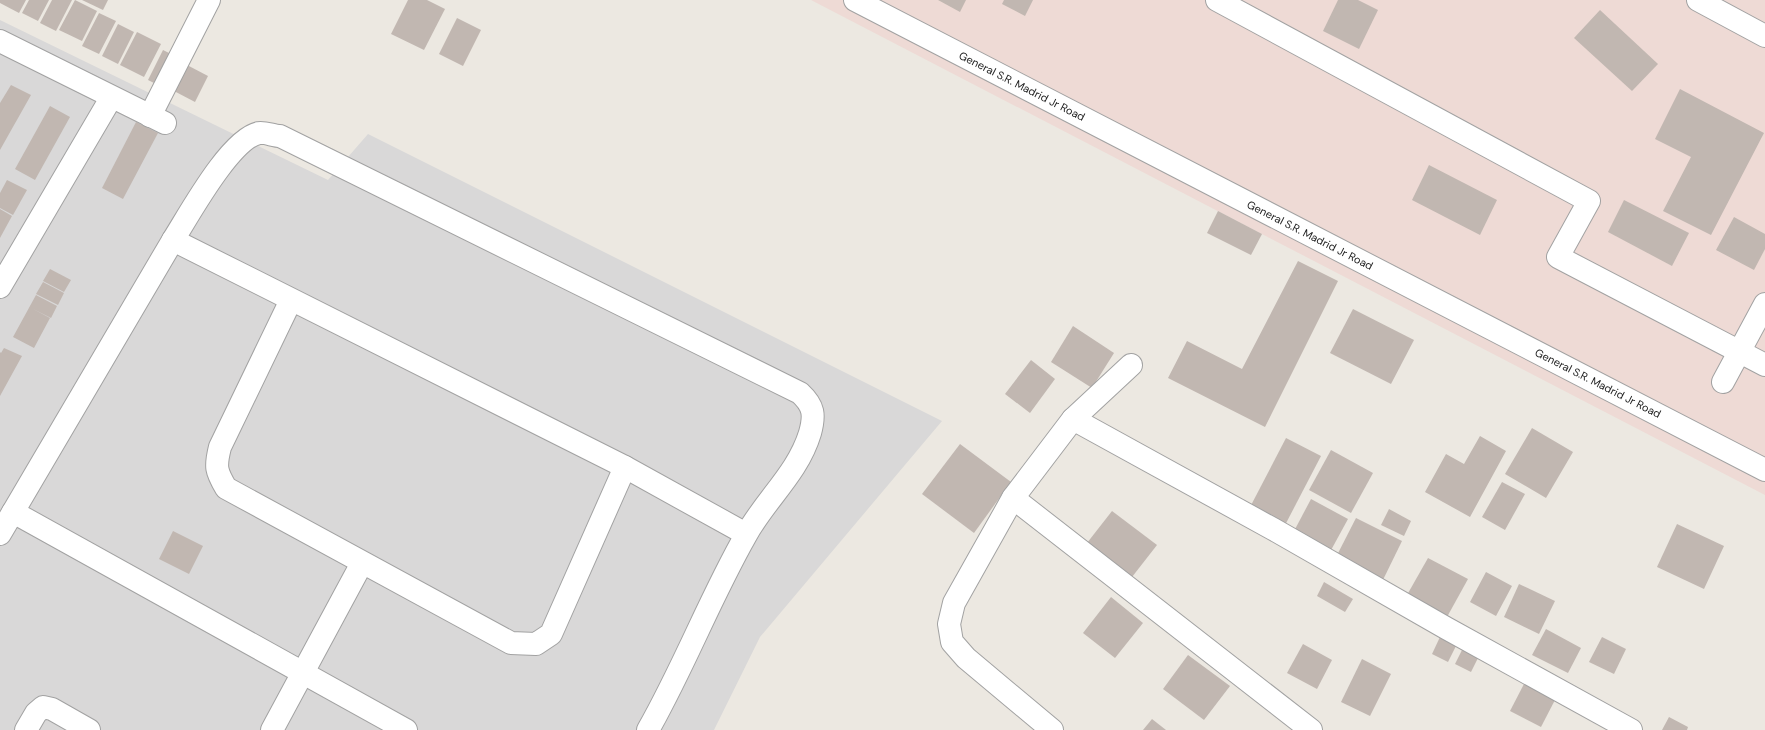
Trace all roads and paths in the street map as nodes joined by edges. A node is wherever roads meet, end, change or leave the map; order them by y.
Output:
1 (209, 0) edge
2 (855, 0) edge
3 (1217, 0) edge
4 (1698, 0) edge
5 (1765, 36) edge
6 (0, 41) edge
7 (111, 98) junction
8 (173, 240) junction
9 (0, 287) edge
10 (291, 300) junction
11 (1765, 304) edge
12 (1739, 352) junction
13 (1131, 365) dead end
14 (1765, 365) edge
15 (1723, 382) dead end
16 (1072, 419) junction
17 (625, 467) junction
18 (1765, 470) edge
19 (1013, 498) junction
20 (13, 512) junction
21 (0, 534) edge
22 (746, 534) junction
23 (362, 563) junction
24 (303, 674) junction
25 (26, 730) edge
26 (89, 730) edge
27 (272, 730) edge
28 (406, 730) edge
29 (648, 730) edge
30 (1052, 730) edge
31 (1311, 730) edge
32 (1631, 730) edge

1 - 7 street
2 - 18 street, General S.R. Madrid Jr Road
3 - 12 street
4 - 5 street
6 - 7 street
7 - 9 street
8 - 10 street
8 - 20 street
8 - 22 street
10 - 17 street
10 - 23 street
11 - 12 street
12 - 14 street
12 - 15 street
13 - 16 street
16 - 19 street
16 - 32 street
17 - 22 street
17 - 23 street
19 - 30 street
19 - 31 street
20 - 21 street
20 - 24 street
22 - 29 street
23 - 24 street
24 - 27 street
24 - 28 street
25 - 26 street

